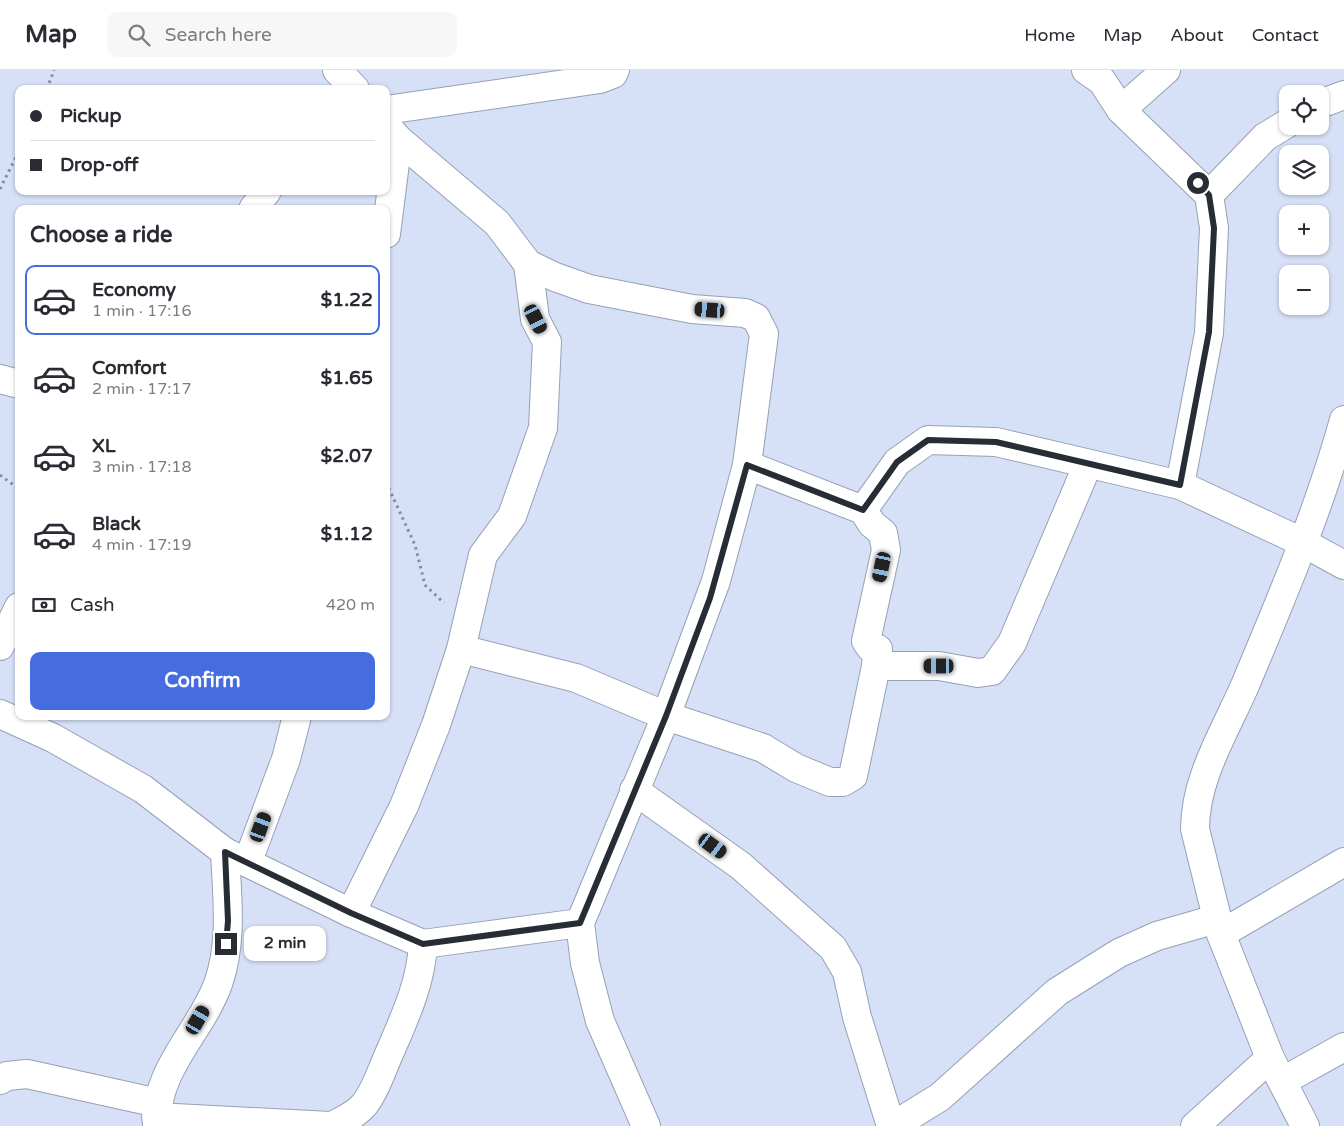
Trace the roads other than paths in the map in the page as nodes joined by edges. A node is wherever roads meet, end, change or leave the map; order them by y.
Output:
1 (615, 70) edge
2 (1086, 70) edge
3 (1166, 70) edge
4 (1344, 95) edge
5 (1329, 101) edge
6 (390, 109) edge
7 (1121, 110) junction
8 (1279, 128) edge
9 (392, 132) edge
10 (390, 166) edge
11 (264, 195) edge
12 (1209, 195) junction
13 (256, 205) edge
14 (528, 264) junction
15 (0, 379) edge
16 (15, 383) edge
17 (1344, 420) edge
18 (1088, 464) junction
19 (747, 465) junction
20 (1180, 485) junction
21 (863, 510) junction
22 (1302, 542) junction
23 (1344, 565) edge
24 (15, 615) edge
25 (0, 646) edge
26 (462, 649) junction
27 (876, 666) junction
28 (0, 714) edge
29 (666, 716) junction
30 (296, 720) edge
31 (634, 790) junction
32 (236, 857) junction
33 (1344, 862) edge
34 (351, 913) junction
35 (580, 923) junction
36 (1219, 927) junction
37 (423, 944) junction
38 (1344, 1047) edge
39 (1276, 1070) junction
40 (0, 1080) edge
41 (157, 1115) edge
42 (331, 1126) edge
43 (646, 1126) edge
44 (892, 1126) edge
45 (1195, 1126) edge
46 (1306, 1126) edge

1 - 6 street
2 - 7 street
3 - 7 street
4 - 5 street
7 - 12 street
8 - 12 street
9 - 10 street
9 - 14 street
11 - 13 street
12 - 20 street
14 - 19 street
14 - 26 street
15 - 16 street
17 - 22 street
18 - 20 street
18 - 21 street
18 - 27 street
19 - 21 street
19 - 29 street
20 - 22 street
21 - 27 street
22 - 23 street
22 - 36 street
24 - 25 street
26 - 29 street
26 - 34 street
27 - 29 street
28 - 32 street
29 - 31 street
30 - 32 street
31 - 35 street
31 - 44 street
32 - 34 street
32 - 41 street
33 - 36 street
34 - 37 street
35 - 37 street
35 - 43 street
36 - 39 street
36 - 44 street
37 - 42 street
38 - 39 street
39 - 45 street
39 - 46 street
40 - 41 street
41 - 42 street

